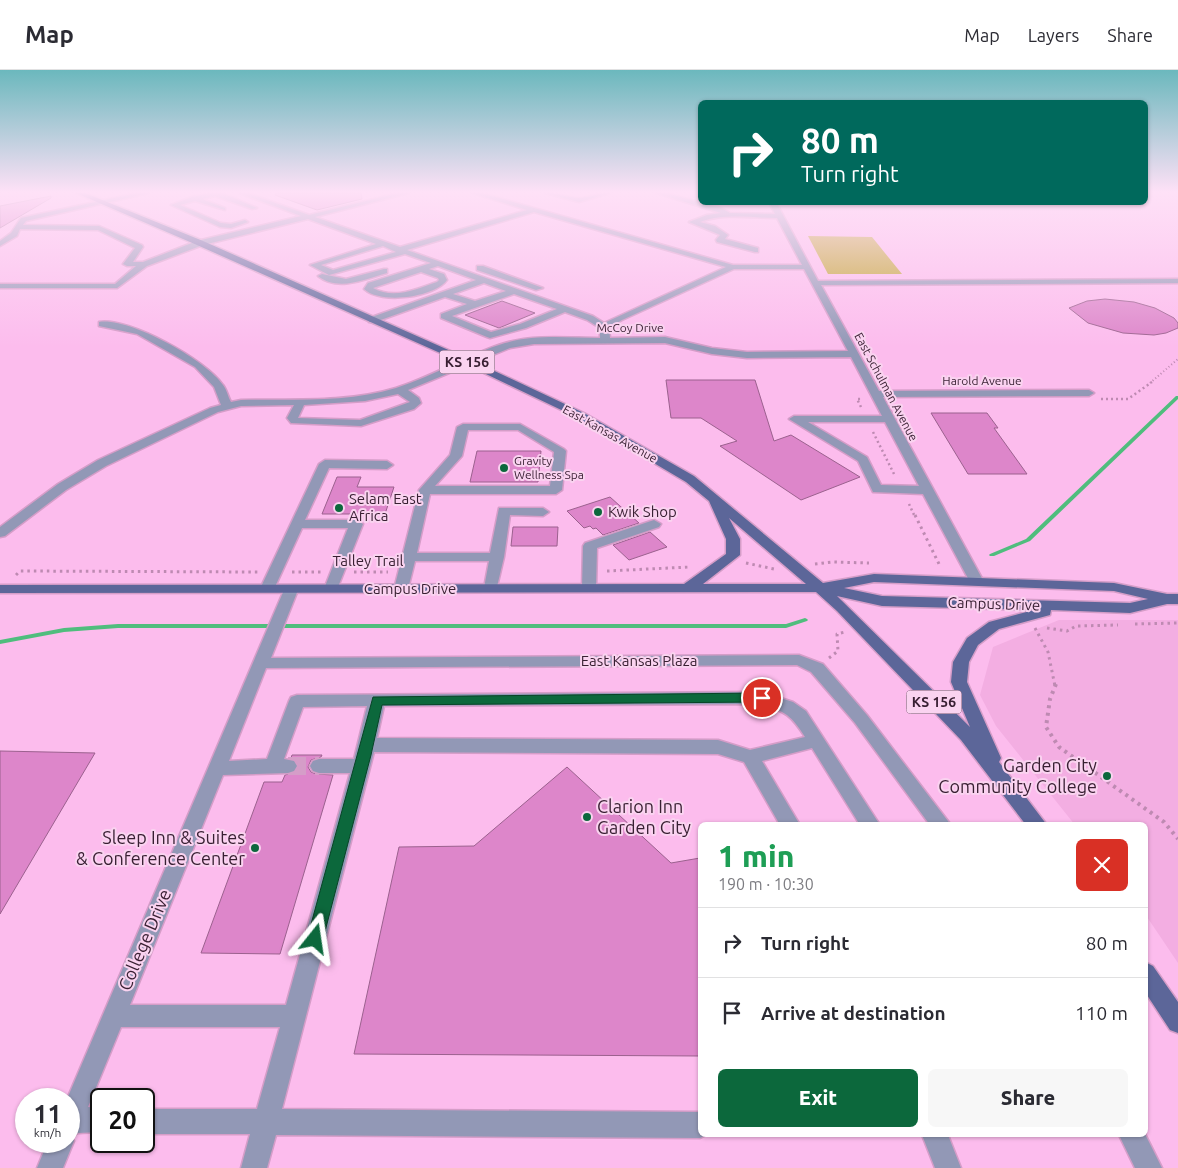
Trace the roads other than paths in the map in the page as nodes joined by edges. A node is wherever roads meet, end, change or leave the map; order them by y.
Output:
1 (131, 244) edge
2 (197, 244) edge
3 (203, 244) edge
4 (382, 244) joint
5 (423, 244) edge
6 (654, 244) edge
7 (735, 244) edge
8 (796, 244) edge
9 (756, 250) dead end
10 (401, 251) junction
11 (388, 257) junction
12 (403, 262) dead end
13 (144, 264) junction
14 (437, 264) junction
15 (314, 265) junction
16 (733, 267) junction
17 (808, 267) junction
18 (480, 268) dead end
19 (390, 269) dead end
20 (421, 269) junction
21 (483, 280) junction
22 (1178, 281) edge
23 (816, 283) junction
24 (0, 286) edge
25 (540, 288) dead end
26 (513, 291) junction
27 (446, 294) junction
28 (475, 304) junction
29 (564, 309) junction
30 (372, 320) junction
31 (102, 324) dead end
32 (604, 327) junction
33 (605, 340) junction
34 (854, 354) junction
35 (468, 362) junction
36 (400, 390) junction
37 (1090, 393) dead end
38 (875, 394) junction
39 (301, 402) junction
40 (227, 407) junction
41 (888, 419) junction
42 (387, 465) dead end
43 (425, 490) junction
44 (927, 490) junction
45 (713, 498) junction
46 (542, 512) dead end
47 (297, 524) junction
48 (654, 524) dead end
49 (0, 533) edge
50 (409, 557) junction
51 (497, 557) junction
52 (977, 582) junction
53 (689, 587) junction
54 (491, 588) junction
55 (589, 588) junction
56 (820, 588) junction
57 (0, 589) edge
58 (267, 589) junction
59 (331, 589) junction
60 (401, 589) junction
61 (291, 590) junction
62 (1173, 599) edge
63 (1078, 607) junction
64 (260, 663) junction
65 (377, 700) junction
66 (816, 741) junction
67 (367, 745) junction
68 (750, 757) junction
69 (318, 766) tunnel mouth
70 (362, 766) junction
71 (217, 768) junction
72 (1002, 780) junction
73 (788, 822) edge
74 (868, 822) edge
75 (939, 822) edge
76 (1036, 822) edge
77 (1148, 977) edge
78 (114, 1016) junction
79 (294, 1016) junction
80 (1178, 1022) edge
81 (80, 1097) edge
82 (155, 1120) edge
83 (266, 1122) junction
84 (698, 1125) edge
85 (936, 1137) edge
86 (1133, 1137) edge
87 (56, 1153) edge
88 (50, 1168) edge
89 (254, 1168) edge
90 (948, 1168) edge
91 (1149, 1168) edge

1 - 13 street
2 - 13 street
3 - 30 main road, East Kansas Avenue / KS 156
4 - 10 street
4 - 15 street
5 - 10 street
6 - 16 street
7 - 9 street
8 - 17 street, East Schulman Avenue
10 - 11 street
10 - 14 street
11 - 12 street
11 - 15 street
13 - 24 street
14 - 20 street
14 - 21 street
15 - 19 street
16 - 17 street
16 - 32 street
17 - 23 street, East Schulman Avenue
18 - 25 street
20 - 20 street
21 - 26 street
21 - 27 street
22 - 23 street
23 - 34 street, East Schulman Avenue
26 - 28 street
26 - 29 street
27 - 28 street
27 - 30 street
28 - 29 street
29 - 32 street
30 - 35 main road, East Kansas Avenue / KS 156
31 - 40 street
32 - 33 street
33 - 34 street, McCoy Drive
33 - 35 street, McCoy Drive
34 - 38 street, East Schulman Avenue
35 - 36 street, McCoy Drive
35 - 45 main road, East Kansas Avenue / KS 156
36 - 39 street, McCoy Drive
36 - 39 street
37 - 38 street, Harold Avenue
38 - 41 street, East Schulman Avenue
39 - 40 street, McCoy Drive
40 - 49 street, McCoy Drive
41 - 44 street, East Schulman Avenue
41 - 44 street
42 - 47 street
43 - 43 street
43 - 50 street
44 - 52 street, East Schulman Avenue
45 - 53 main road
45 - 56 main road, East Kansas Avenue / KS 156
46 - 51 street
47 - 58 street
47 - 59 street
48 - 55 street
50 - 51 street
50 - 60 street
51 - 54 street
52 - 56 main road, Campus Drive
52 - 62 main road, Campus Drive
53 - 55 main road, Campus Drive
53 - 56 main road, Campus Drive
54 - 55 main road, Campus Drive
54 - 60 main road, Campus Drive
56 - 63 main road, Campus Drive
56 - 72 main road, East Kansas Avenue / KS 156
57 - 58 main road, Campus Drive
58 - 61 main road, Campus Drive
59 - 60 main road, Campus Drive
59 - 61 main road, Campus Drive
61 - 64 street, College Drive
62 - 63 main road, Campus Drive
63 - 72 main road
64 - 71 street, College Drive
64 - 75 street, East Kansas Plaza
65 - 66 street
65 - 67 street
65 - 71 street
66 - 68 street
66 - 74 street
67 - 68 street
67 - 70 street
68 - 73 street
69 - 70 street
70 - 79 street
71 - 78 street, College Drive
72 - 76 main road, East Kansas Avenue / KS 156
77 - 80 main road
78 - 79 street
78 - 81 street, College Drive
79 - 83 street
82 - 83 street
83 - 84 street
83 - 89 street
85 - 90 street
86 - 91 street
87 - 88 street, College Drive

